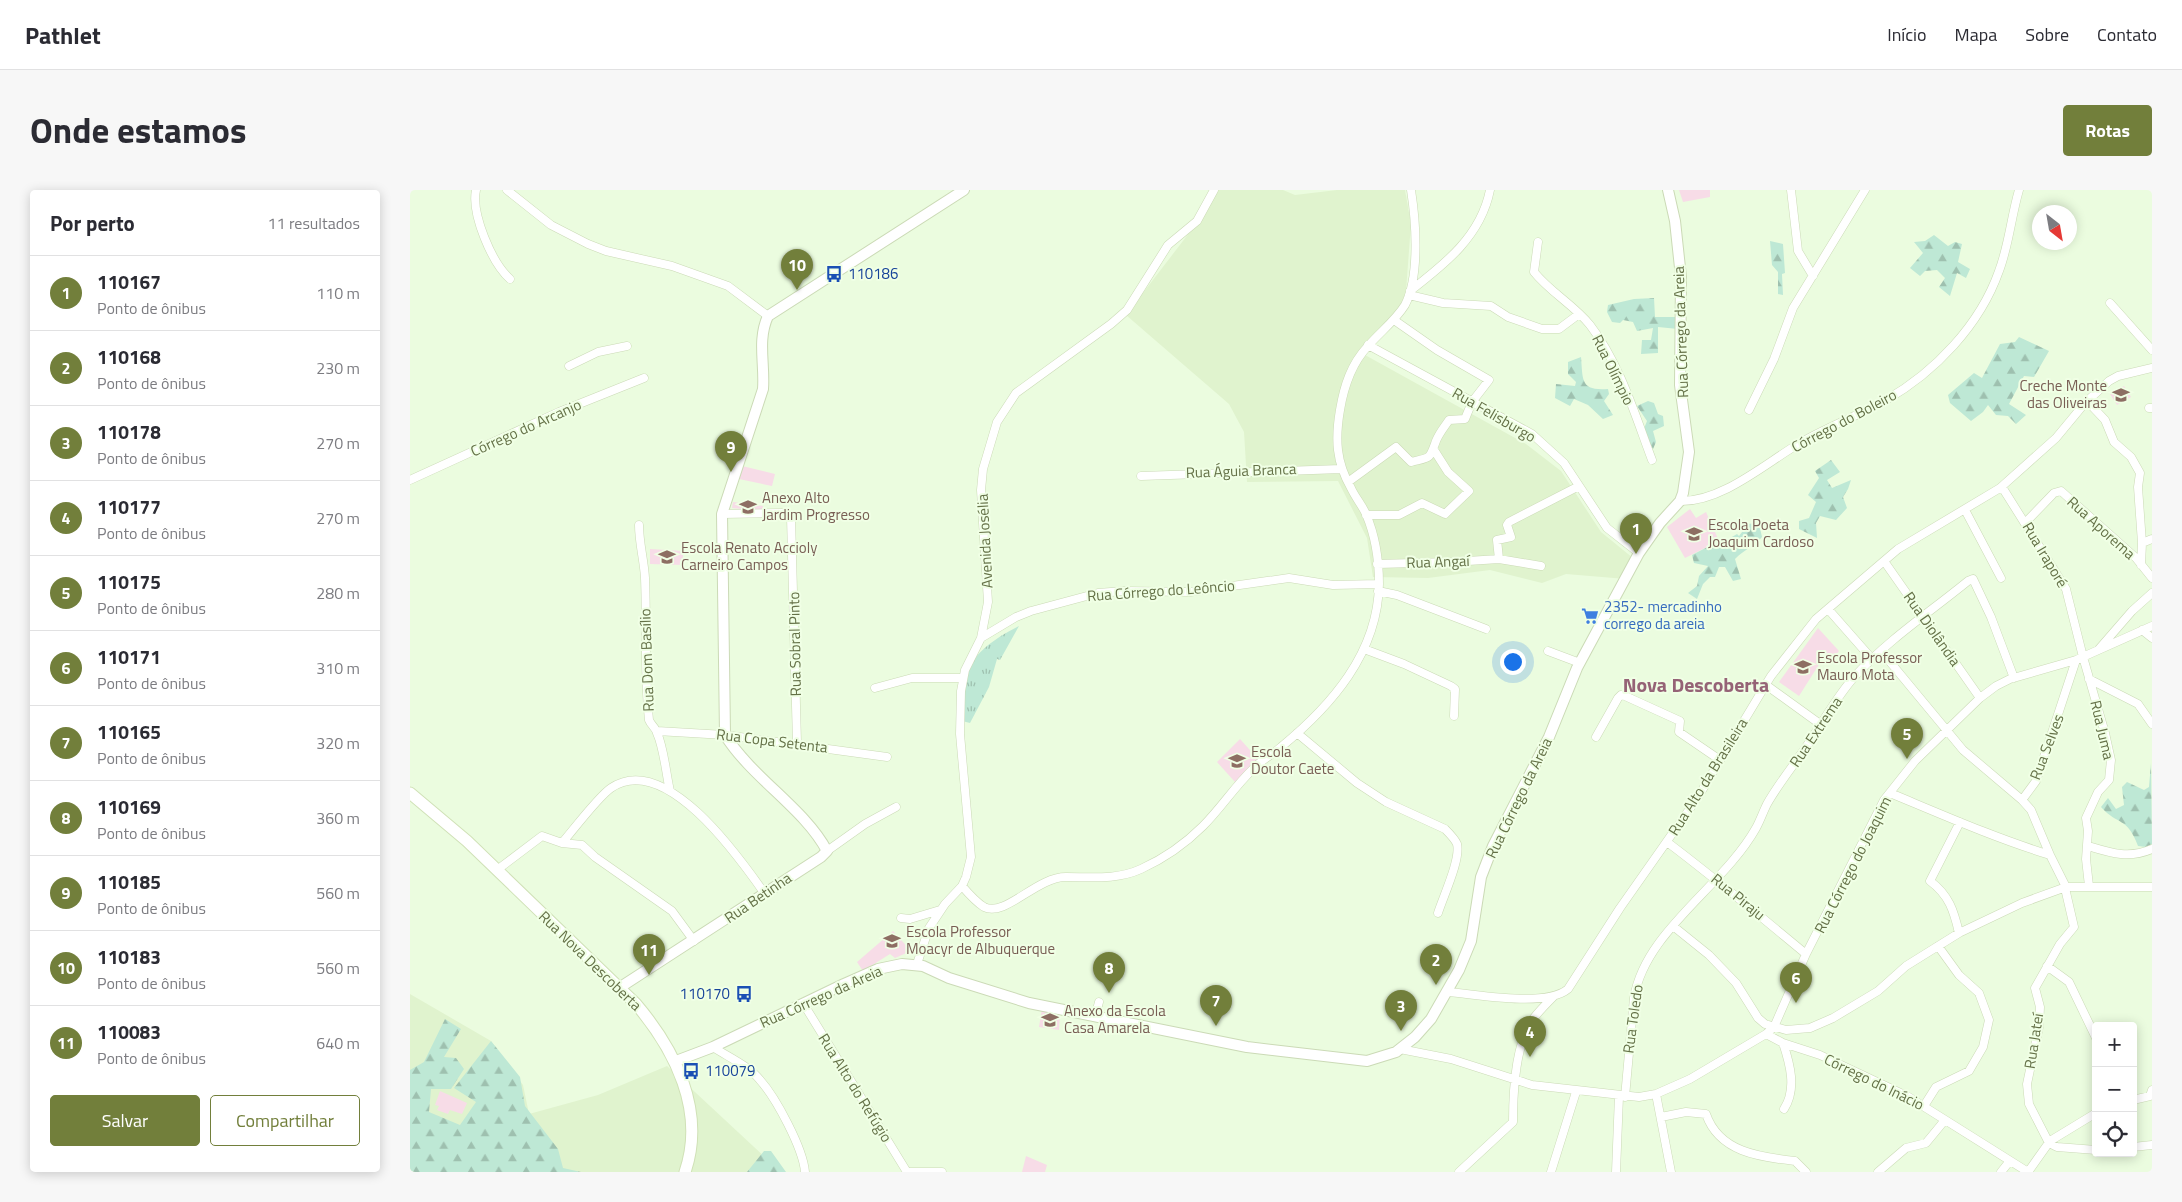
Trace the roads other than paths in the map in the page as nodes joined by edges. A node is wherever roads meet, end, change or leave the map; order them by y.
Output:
1 (476, 190) edge
2 (507, 190) edge
3 (964, 190) edge
4 (1214, 190) edge
5 (1411, 190) edge
6 (1490, 190) edge
7 (1668, 190) edge
8 (1791, 190) edge
9 (1865, 190) edge
10 (2019, 190) edge
11 (1538, 242) dead end
12 (1813, 276) junction
13 (510, 279) dead end
14 (1410, 293) junction
15 (2110, 303) dead end
16 (1579, 314) junction
17 (768, 316) junction
18 (1394, 320) junction
19 (1368, 345) junction
20 (627, 346) dead end
21 (2152, 350) edge
22 (569, 366) dead end
23 (2152, 368) edge
24 (644, 378) dead end
25 (2087, 401) junction
26 (1472, 402) junction
27 (1749, 410) dead end
28 (1434, 450) junction
29 (1652, 460) dead end
30 (1341, 469) junction
31 (1141, 476) dead end
32 (410, 480) edge
33 (1348, 482) junction
34 (1579, 486) junction
35 (2002, 487) junction
36 (1680, 502) junction
37 (1965, 510) junction
38 (722, 514) junction
39 (1366, 515) junction
40 (2026, 522) junction
41 (639, 525) dead end
42 (2152, 539) edge
43 (2142, 543) junction
44 (1639, 553) junction
45 (1499, 559) junction
46 (1884, 561) junction
47 (1377, 564) junction
48 (2141, 565) junction
49 (1541, 566) dead end
50 (2001, 578) dead end
51 (2152, 578) edge
52 (1378, 587) junction
53 (2152, 593) edge
54 (1828, 609) junction
55 (1923, 617) junction
56 (2152, 626) edge
57 (1486, 629) dead end
58 (2142, 630) junction
59 (981, 638) junction
60 (2152, 638) edge
61 (1364, 649) junction
62 (1548, 651) dead end
63 (1881, 651) junction
64 (2097, 652) junction
65 (1872, 659) junction
66 (2079, 659) junction
67 (1580, 663) junction
68 (962, 678) junction
69 (2014, 678) junction
70 (2088, 679) junction
71 (1766, 685) junction
72 (875, 688) dead end
73 (1980, 698) junction
74 (1454, 716) dead end
75 (1820, 724) junction
76 (2152, 724) edge
77 (1948, 729) junction
78 (657, 731) junction
79 (1297, 733) junction
80 (725, 735) junction
81 (1596, 737) dead end
82 (797, 743) junction
83 (887, 757) dead end
84 (1720, 760) junction
85 (670, 791) junction
86 (410, 793) edge
87 (1890, 793) junction
88 (2022, 800) junction
89 (896, 807) dead end
90 (1960, 822) junction
91 (562, 842) junction
92 (1667, 842) junction
93 (2088, 846) junction
94 (2152, 849) edge
95 (827, 851) junction
96 (2050, 855) junction
97 (497, 870) junction
98 (1716, 879) junction
99 (962, 886) junction
100 (2089, 886) junction
101 (2065, 887) junction
102 (2152, 887) edge
103 (765, 894) junction
104 (941, 910) junction
105 (1438, 913) dead end
106 (901, 918) dead end
107 (1673, 926) junction
108 (1959, 933) junction
109 (694, 941) junction
110 (1938, 946) junction
111 (1806, 954) junction
112 (917, 964) junction
113 (2047, 966) junction
114 (619, 988) junction
115 (1447, 992) junction
116 (1554, 996) junction
117 (1099, 1002) dead end
118 (803, 1003) junction
119 (1095, 1017) junction
120 (1774, 1027) junction
121 (2092, 1029) edge
122 (1766, 1034) junction
123 (1782, 1043) junction
124 (713, 1047) junction
125 (1400, 1050) junction
126 (676, 1061) junction
127 (1513, 1080) junction
128 (2152, 1090) edge
129 (1576, 1092) junction
130 (1656, 1094) junction
131 (1622, 1097) junction
132 (2137, 1099) edge
133 (1924, 1106) junction
134 (1784, 1108) dead end
135 (2092, 1115) edge
136 (1661, 1117) junction
137 (1945, 1120) junction
138 (2049, 1143) junction
139 (2152, 1145) edge
140 (2137, 1147) edge
141 (2092, 1150) edge
142 (2009, 1162) junction
143 (685, 1172) edge
144 (805, 1172) edge
145 (909, 1172) edge
146 (942, 1172) edge
147 (1459, 1172) edge
148 (1551, 1172) edge
149 (1616, 1172) edge
150 (1671, 1172) edge
151 (1806, 1172) edge
152 (1878, 1172) edge
153 (2001, 1172) edge
154 (2028, 1172) edge

1 - 13 street
2 - 17 street
3 - 17 street
4 - 59 street, Avenida Josélia
5 - 14 street
6 - 14 street
7 - 36 street, Rua Córrego da Areia
8 - 12 street
9 - 12 street
10 - 36 street, Córrego do Boleiro
11 - 16 street, Rua Olímpio
12 - 27 street
14 - 16 street
14 - 18 street
15 - 21 street
16 - 29 street, Rua Olímpio
17 - 38 street
18 - 19 street
18 - 26 street
19 - 26 street, Rua Felisburgo
19 - 30 street
20 - 22 street
23 - 25 street, Rua Alto da Brasileira
24 - 32 street, Córrego do Arcanjo
25 - 35 street, Rua Alto da Brasileira
25 - 43 street
26 - 28 street
26 - 34 street, Rua Felisburgo
28 - 33 street
28 - 39 street
30 - 31 street, Rua Águia Branca
30 - 33 street
33 - 39 street
34 - 44 street, Rua Felisburgo
34 - 45 street
35 - 37 street, Rua Alto da Brasileira
35 - 40 street, Rua Iraporé
36 - 44 street, Rua Córrego da Areia
37 - 46 street, Rua Alto da Brasileira
37 - 50 street
38 - 80 street
38 - 82 street, Rua Sobral Pinto
39 - 47 street
40 - 48 street, Rua Aporema
40 - 66 street, Rua Iraporé
41 - 78 street, Rua Dom Basílio
42 - 43 street
43 - 48 street
44 - 67 street, Rua Córrego da Areia
45 - 47 street, Rua Angaí
45 - 49 street, Rua Angaí
46 - 54 street, Rua Alto da Brasileira
46 - 55 street, Rua Diolândia
47 - 52 street
48 - 51 street, Rua Aporema
52 - 57 street, Rua Córrego do Leôncio
52 - 59 street, Rua Córrego do Leôncio
52 - 61 street
53 - 64 street
54 - 65 street
54 - 71 street, Rua Alto da Brasileira
55 - 63 street, Rua Extrema
55 - 69 street, Rua Extrema
55 - 73 street, Rua Diolândia
56 - 58 street, Rua Córrego do Joaquim
58 - 60 street
58 - 64 street, Rua Córrego do Joaquim
59 - 68 street, Avenida Josélia
61 - 74 street
61 - 79 street
62 - 67 street
63 - 65 street, Rua Extrema
63 - 77 street, Rua Jateí
64 - 66 street, Rua Córrego do Joaquim
65 - 75 street, Rua Extrema
66 - 69 street, Rua Córrego do Joaquim
66 - 70 street, Rua Juma
66 - 88 street, Rua Selves
67 - 115 street, Rua Córrego da Areia
68 - 72 street
68 - 99 street, Avenida Josélia
69 - 73 street, Rua Córrego do Joaquim
70 - 76 street
70 - 93 street, Rua Juma
71 - 75 street
71 - 84 street, Rua Alto da Brasileira
73 - 77 street, Rua Córrego do Joaquim
75 - 98 street, Rua Extrema
77 - 87 street, Rua Córrego do Joaquim
77 - 88 street, Rua Jateí
78 - 80 street, Rua Copa Setenta
78 - 85 street, Rua Dom Basílio
79 - 99 street
79 - 105 street
80 - 82 street, Rua Copa Setenta
80 - 95 street
81 - 84 street
82 - 83 street, Rua Copa Setenta
84 - 92 street, Rua Alto da Brasileira
85 - 91 street
85 - 103 street
86 - 97 main road, Rua Nova Descoberta
87 - 90 street
87 - 111 street, Rua Córrego do Joaquim
88 - 96 street, Rua Jateí
89 - 95 street, Rua Betinha
90 - 96 street
90 - 108 street
91 - 97 street
91 - 109 street
92 - 98 street, Rua Piraju
92 - 116 street, Rua Alto da Brasileira
93 - 94 street
93 - 100 street, Rua Juma
95 - 103 street, Rua Betinha
96 - 101 street, Rua Jateí
97 - 114 main road, Rua Nova Descoberta
98 - 107 street, Rua Toledo
98 - 111 street, Rua Piraju
99 - 104 street, Avenida Josélia
100 - 101 street
100 - 102 street
101 - 108 street
101 - 113 street, Rua Jateí
103 - 109 street, Rua Betinha
104 - 106 street
104 - 112 street, Avenida Josélia
107 - 120 street
107 - 131 street, Rua Toledo
108 - 110 street
109 - 114 street, Rua Betinha
110 - 120 street
110 - 133 street
111 - 120 street, Rua Córrego do Joaquim
112 - 118 street, Rua Córrego da Areia
112 - 119 street, Rua Córrego da Areia
113 - 121 street
113 - 138 street, Rua Jateí
114 - 126 main road, Rua Nova Descoberta
115 - 116 street
115 - 125 street, Rua Córrego da Areia
116 - 127 street, Rua Alto da Brasileira
117 - 119 street
118 - 124 street, Rua Córrego da Areia
118 - 145 street, Rua Alto do Refúgio
119 - 125 street, Rua Córrego da Areia
120 - 122 street, Rua Córrego do Joaquim
122 - 123 street, Córrego do Inácio
122 - 130 street, Rua Córrego do Joaquim
123 - 133 street, Córrego do Inácio
123 - 134 street
124 - 126 street, Rua Córrego da Areia
124 - 144 street
125 - 127 street, Rua Córrego do Joaquim
126 - 143 main road, Rua Nova Descoberta
127 - 129 street, Rua Córrego do Joaquim
127 - 147 street, Rua Alto da Brasileira
128 - 132 street
129 - 131 street, Rua Córrego do Joaquim
129 - 148 street
130 - 131 street, Rua Córrego do Joaquim
130 - 136 street
131 - 149 street, Rua Toledo
133 - 137 street, Córrego do Inácio
135 - 138 street
136 - 150 street
136 - 151 street
137 - 142 street, Córrego do Inácio
137 - 152 street
138 - 141 street
138 - 154 street
139 - 140 street
142 - 153 street
142 - 154 street, Córrego do Inácio
145 - 146 street, Rua Alto do Refúgio

